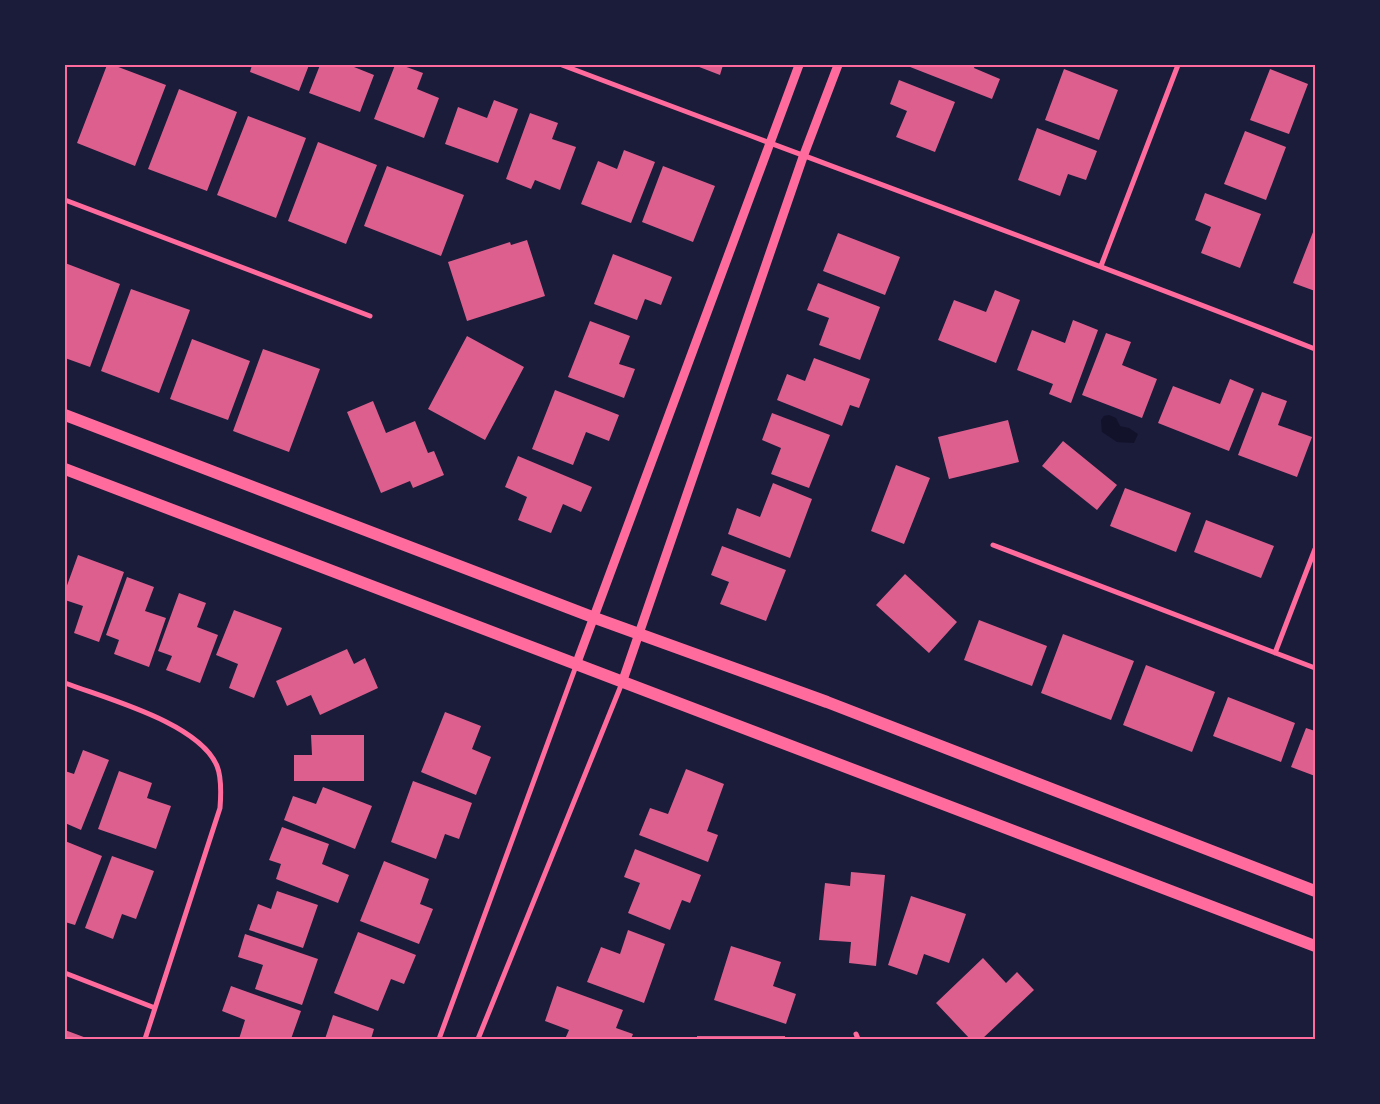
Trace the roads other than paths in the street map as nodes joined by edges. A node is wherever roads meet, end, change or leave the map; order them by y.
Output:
1 (562, 65) edge
2 (799, 65) edge
3 (838, 65) edge
4 (1178, 65) edge
5 (769, 143) junction
6 (804, 157) junction
7 (65, 200) edge
8 (1101, 266) junction
9 (370, 316) dead end
10 (1315, 349) edge
11 (65, 415) edge
12 (65, 469) edge
13 (993, 545) dead end
14 (1315, 549) edge
15 (596, 618) junction
16 (638, 634) junction
17 (1275, 652) junction
18 (576, 665) junction
19 (1315, 668) edge
20 (65, 683) edge
21 (622, 683) junction
22 (1315, 890) edge
23 (1315, 946) edge
24 (65, 973) edge
25 (155, 1008) junction
26 (145, 1039) edge
27 (438, 1039) edge
28 (478, 1039) edge

1 - 5 street
2 - 5 street
3 - 6 street
4 - 8 street
5 - 6 street
5 - 15 street
6 - 8 street
6 - 16 street
7 - 9 street
8 - 10 street
11 - 15 main road
12 - 18 main road
13 - 17 street
14 - 17 street
15 - 16 main road
15 - 18 street
16 - 21 street
16 - 22 main road
17 - 19 street
18 - 21 main road
18 - 27 street
20 - 25 street
21 - 23 main road
21 - 28 street
24 - 25 street
25 - 26 street

